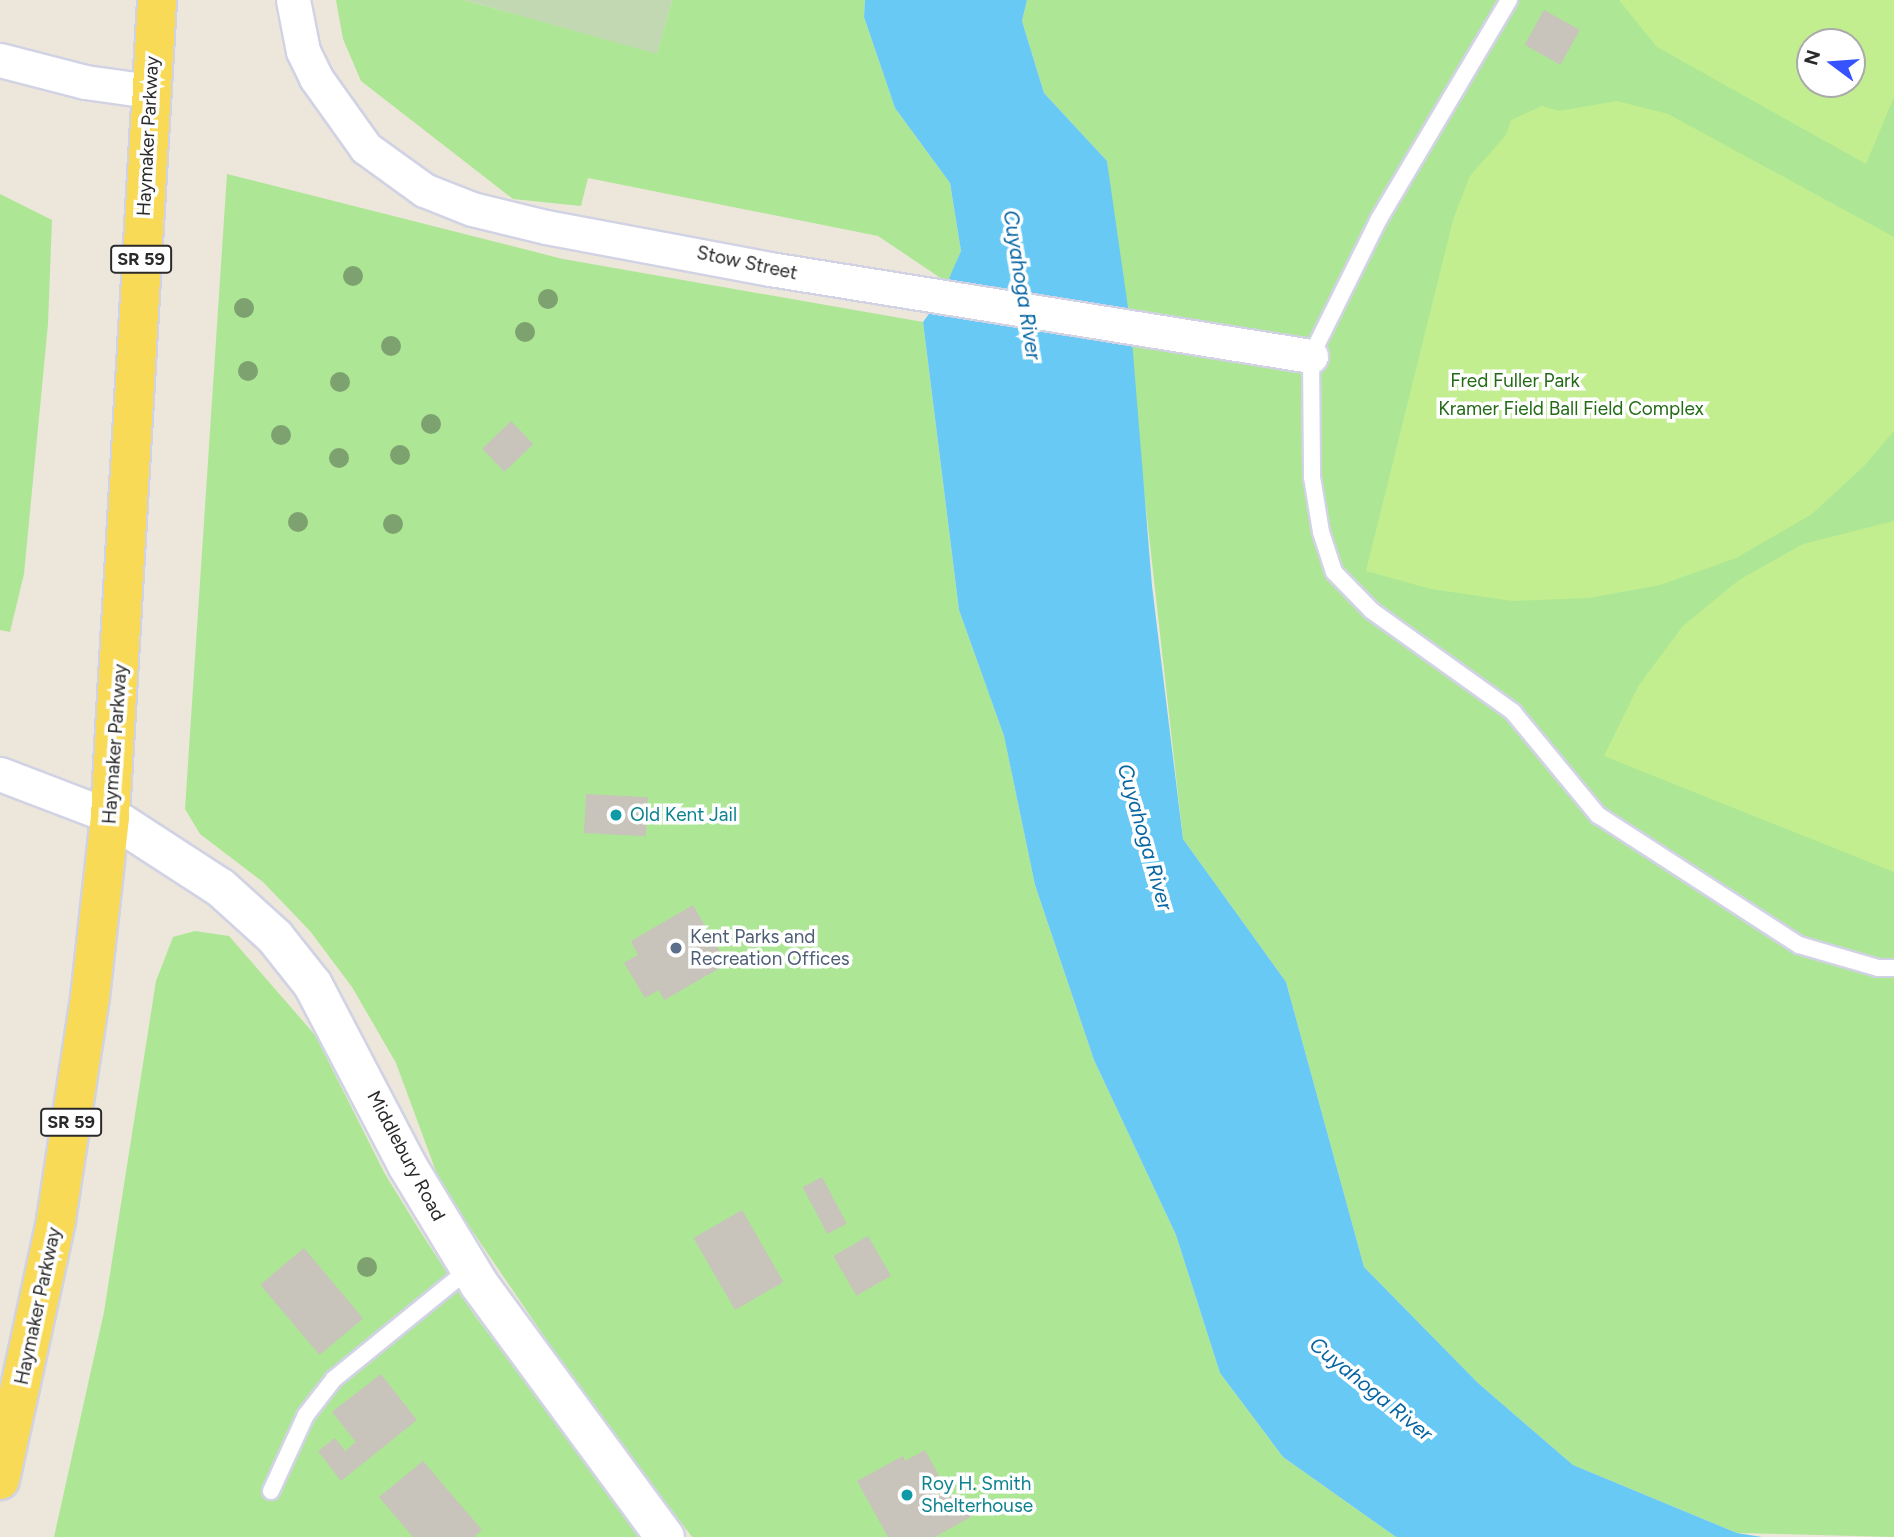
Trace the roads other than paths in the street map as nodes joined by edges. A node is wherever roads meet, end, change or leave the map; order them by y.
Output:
1 (157, 0) edge
2 (293, 0) edge
3 (1509, 0) edge
4 (0, 60) edge
5 (150, 91) junction
6 (1311, 356) junction
7 (0, 774) edge
8 (110, 816) junction
9 (1894, 968) edge
10 (469, 1269) junction
11 (0, 1480) edge
12 (271, 1491) dead end
13 (665, 1537) edge

1 - 5 main road, Haymaker Parkway / SR 59
2 - 6 street, Stow Street
3 - 6 lane
4 - 5 street
5 - 8 main road, Haymaker Parkway / SR 59
6 - 9 lane
7 - 8 street
8 - 10 street, Middlebury Road
8 - 11 main road, Haymaker Parkway / SR 59
10 - 12 lane
10 - 13 street, Middlebury Road

